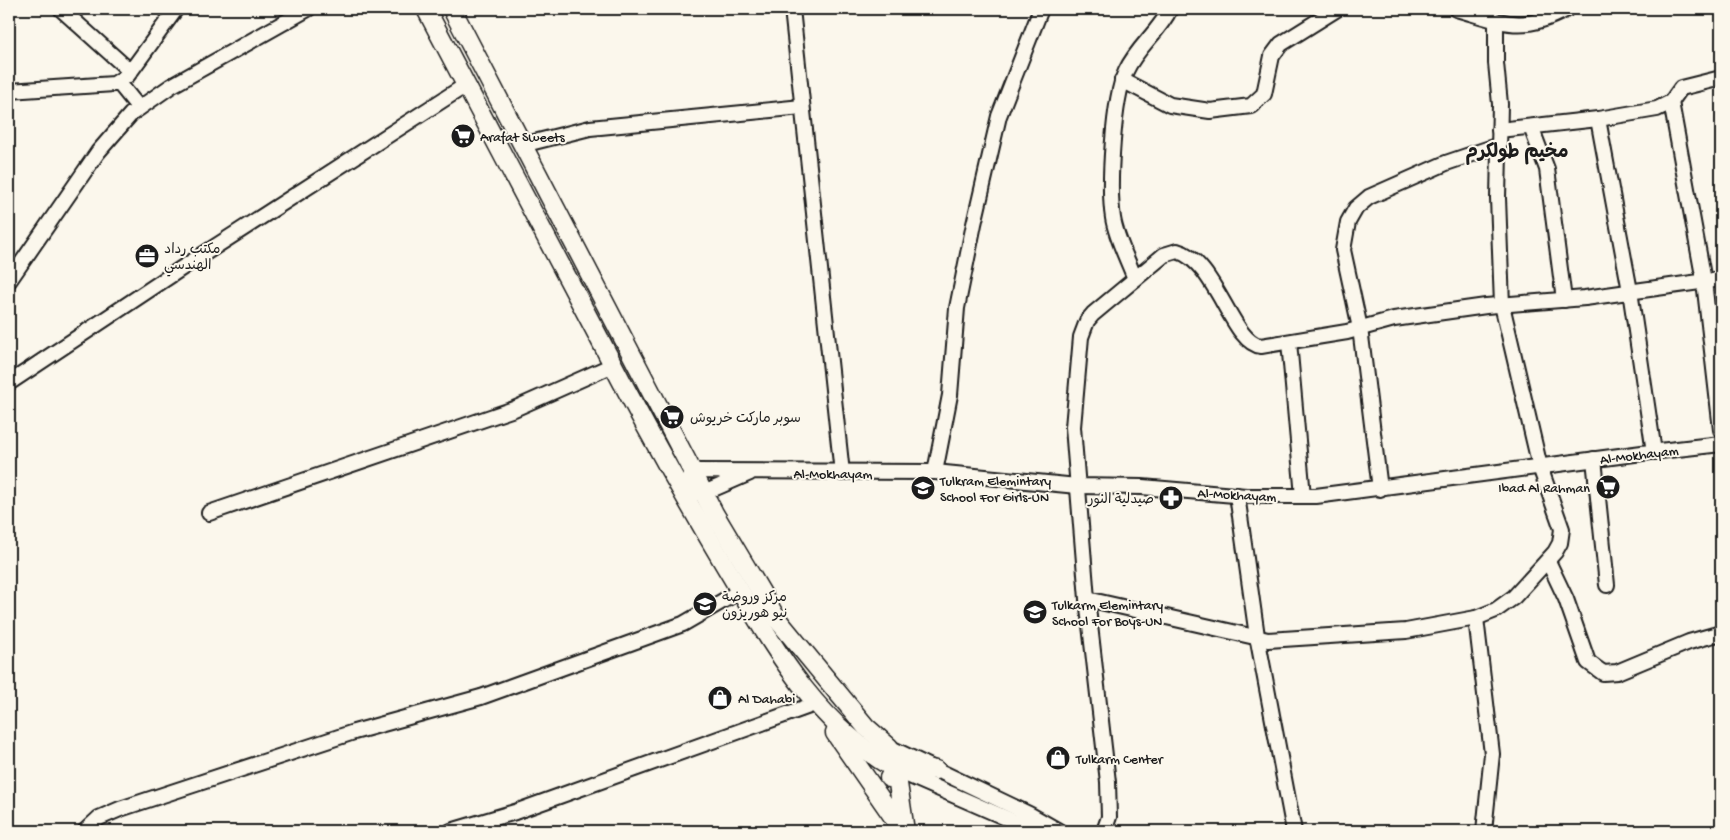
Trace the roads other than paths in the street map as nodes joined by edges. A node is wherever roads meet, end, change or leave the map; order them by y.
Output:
1 (61, 9) edge
2 (176, 9) edge
3 (308, 9) edge
4 (426, 9) edge
5 (452, 9) edge
6 (792, 9) edge
7 (1041, 9) edge
8 (1170, 9) edge
9 (1337, 9) edge
10 (1456, 9) edge
11 (1567, 9) edge
12 (1496, 20) junction
13 (130, 72) junction
14 (1721, 78) edge
15 (1122, 80) junction
16 (118, 82) junction
17 (466, 85) junction
18 (9, 91) edge
19 (1671, 102) junction
20 (802, 107) junction
21 (139, 108) junction
22 (1598, 119) junction
23 (1531, 127) junction
24 (1500, 130) junction
25 (522, 145) junction
26 (1499, 145) junction
27 (1135, 279) junction
28 (1721, 279) edge
29 (9, 281) edge
30 (1704, 282) junction
31 (1630, 291) junction
32 (1564, 300) junction
33 (1502, 305) junction
34 (1360, 328) junction
35 (1289, 342) junction
36 (613, 365) junction
37 (9, 383) edge
38 (1721, 430) edge
39 (1721, 444) edge
40 (1654, 452) junction
41 (1594, 459) junction
42 (1540, 467) junction
43 (693, 472) junction
44 (935, 472) junction
45 (750, 473) junction
46 (842, 473) junction
47 (1077, 486) junction
48 (1380, 489) junction
49 (704, 493) junction
50 (683, 494) junction
51 (1237, 495) junction
52 (1303, 496) junction
53 (209, 513) dead end
54 (1548, 561) junction
55 (1607, 585) dead end
56 (740, 591) junction
57 (1088, 599) junction
58 (1476, 618) junction
59 (1721, 633) edge
60 (1261, 642) junction
61 (815, 704) junction
62 (889, 746) junction
63 (896, 770) junction
64 (936, 770) junction
65 (85, 831) edge
66 (451, 831) edge
67 (904, 831) edge
68 (1036, 831) edge
69 (1059, 831) edge
70 (1104, 831) edge
71 (1294, 831) edge
72 (1484, 831) edge

1 - 13 street
2 - 13 street
3 - 21 street
4 - 17 main road
5 - 25 main road
6 - 20 street
7 - 44 street
8 - 15 street
9 - 15 street
10 - 12 street
11 - 12 street
12 - 24 street
13 - 16 street
14 - 19 street
15 - 27 street
16 - 18 street
16 - 21 street
17 - 36 main road
17 - 37 street
19 - 22 street
19 - 30 street
20 - 25 street
20 - 46 street
21 - 29 street
22 - 23 street
22 - 31 street
23 - 24 street
23 - 32 street
24 - 26 street
25 - 43 main road
26 - 33 street
26 - 34 street
27 - 35 street
27 - 47 street
28 - 30 street
30 - 31 street
30 - 38 street
31 - 32 street
31 - 40 street
32 - 33 street
33 - 34 street
33 - 42 street
34 - 35 street
34 - 48 street
35 - 52 street
36 - 50 main road
36 - 53 street
39 - 40 street, Al-Mokhayam
40 - 41 street, Al-Mokhayam
41 - 42 street, Al-Mokhayam
41 - 55 street
42 - 48 street, Al-Mokhayam
42 - 54 street
43 - 45 street, Al-Mokhayam
43 - 49 main road
43 - 50 street
44 - 46 street, Al-Mokhayam
44 - 47 street, Al-Mokhayam
45 - 46 street, Al-Mokhayam
45 - 49 street
47 - 51 street, Al-Mokhayam
47 - 57 street
48 - 52 street, Al-Mokhayam
49 - 50 street
49 - 62 main road
50 - 56 main road
51 - 52 street, Al-Mokhayam
51 - 60 street
54 - 58 street
54 - 59 street
56 - 61 main road
56 - 65 street
57 - 60 street
57 - 70 street
58 - 60 street
58 - 72 street
60 - 71 street
61 - 63 main road
61 - 66 street
61 - 67 main road
62 - 63 main road
62 - 64 street
63 - 64 main road
63 - 67 main road
63 - 68 street
64 - 69 street

